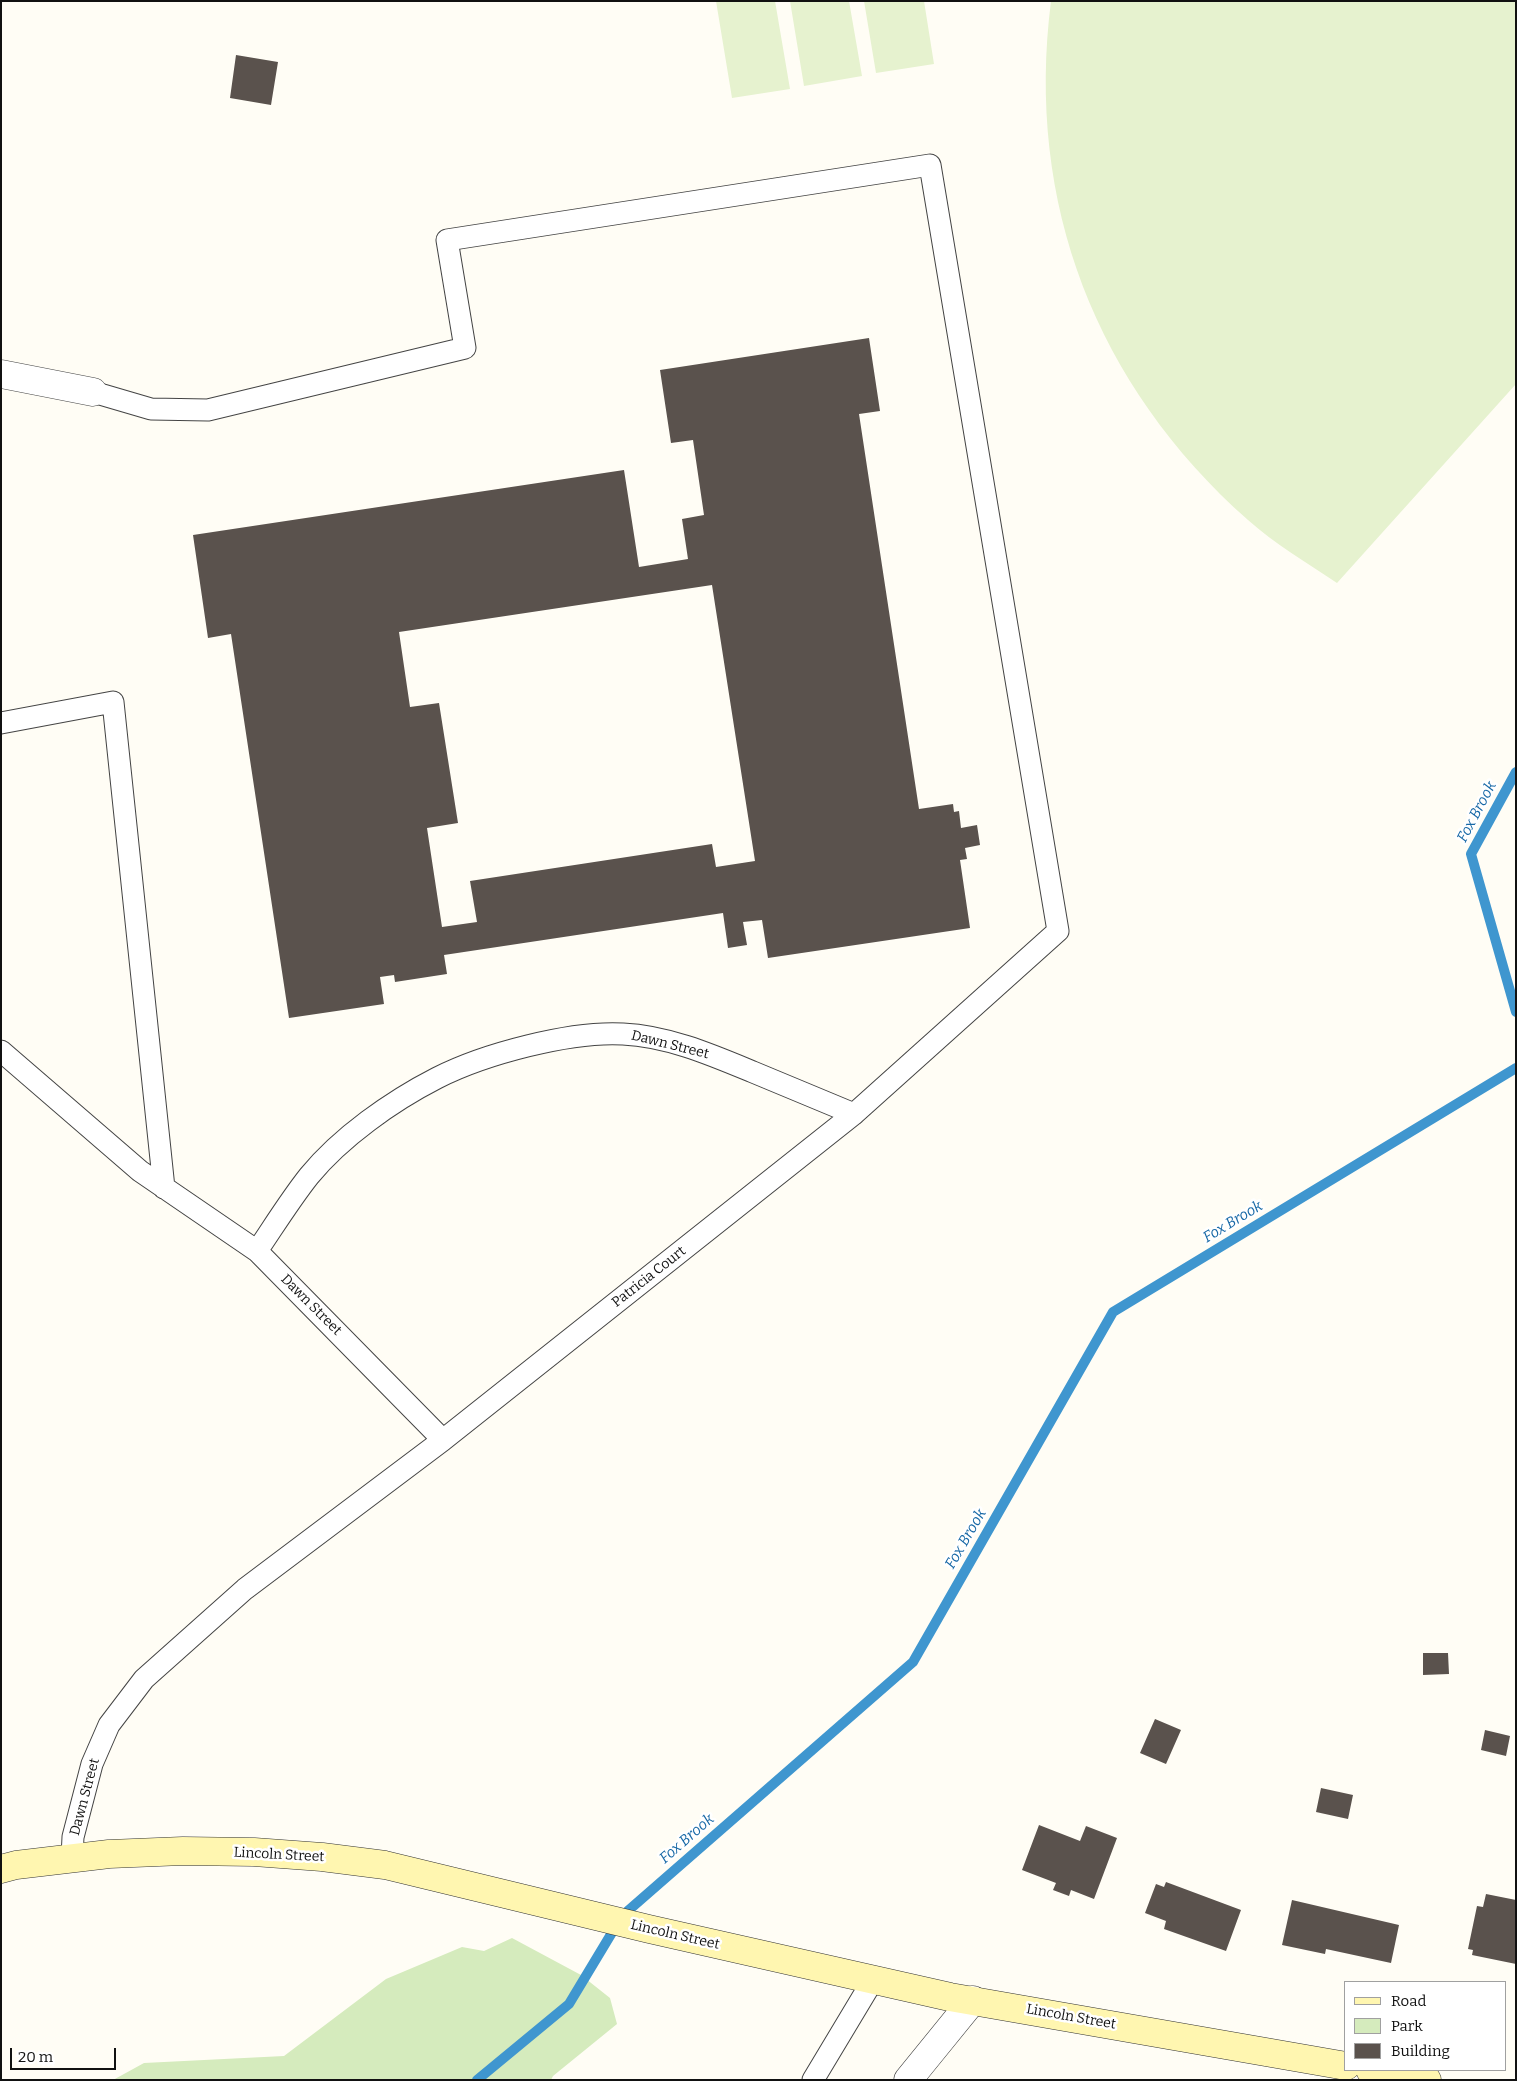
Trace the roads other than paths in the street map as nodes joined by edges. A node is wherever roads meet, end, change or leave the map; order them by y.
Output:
1 (1, 374) edge
2 (93, 392) joint
3 (1, 723) edge
4 (1, 1052) edge
5 (854, 1114) junction
6 (164, 1188) junction
7 (257, 1251) junction
8 (443, 1440) junction
9 (72, 1857) junction
10 (1, 1869) edge
11 (873, 1980) junction
12 (972, 2000) junction
13 (1344, 2066) edge
14 (1376, 2071) edge
15 (813, 2080) edge
16 (908, 2080) edge
17 (1427, 2080) edge

1 - 2 street
2 - 5 lane, Patricia Court
3 - 6 lane
4 - 6 lane
5 - 7 lane, Dawn Street
5 - 8 lane, Patricia Court
6 - 7 lane
7 - 8 lane, Dawn Street
8 - 9 lane, Dawn Street
9 - 10 main road, Lincoln Street
9 - 11 main road, Lincoln Street
11 - 12 main road, Lincoln Street
11 - 15 lane
12 - 13 main road, Lincoln Street
12 - 16 street
14 - 17 main road

